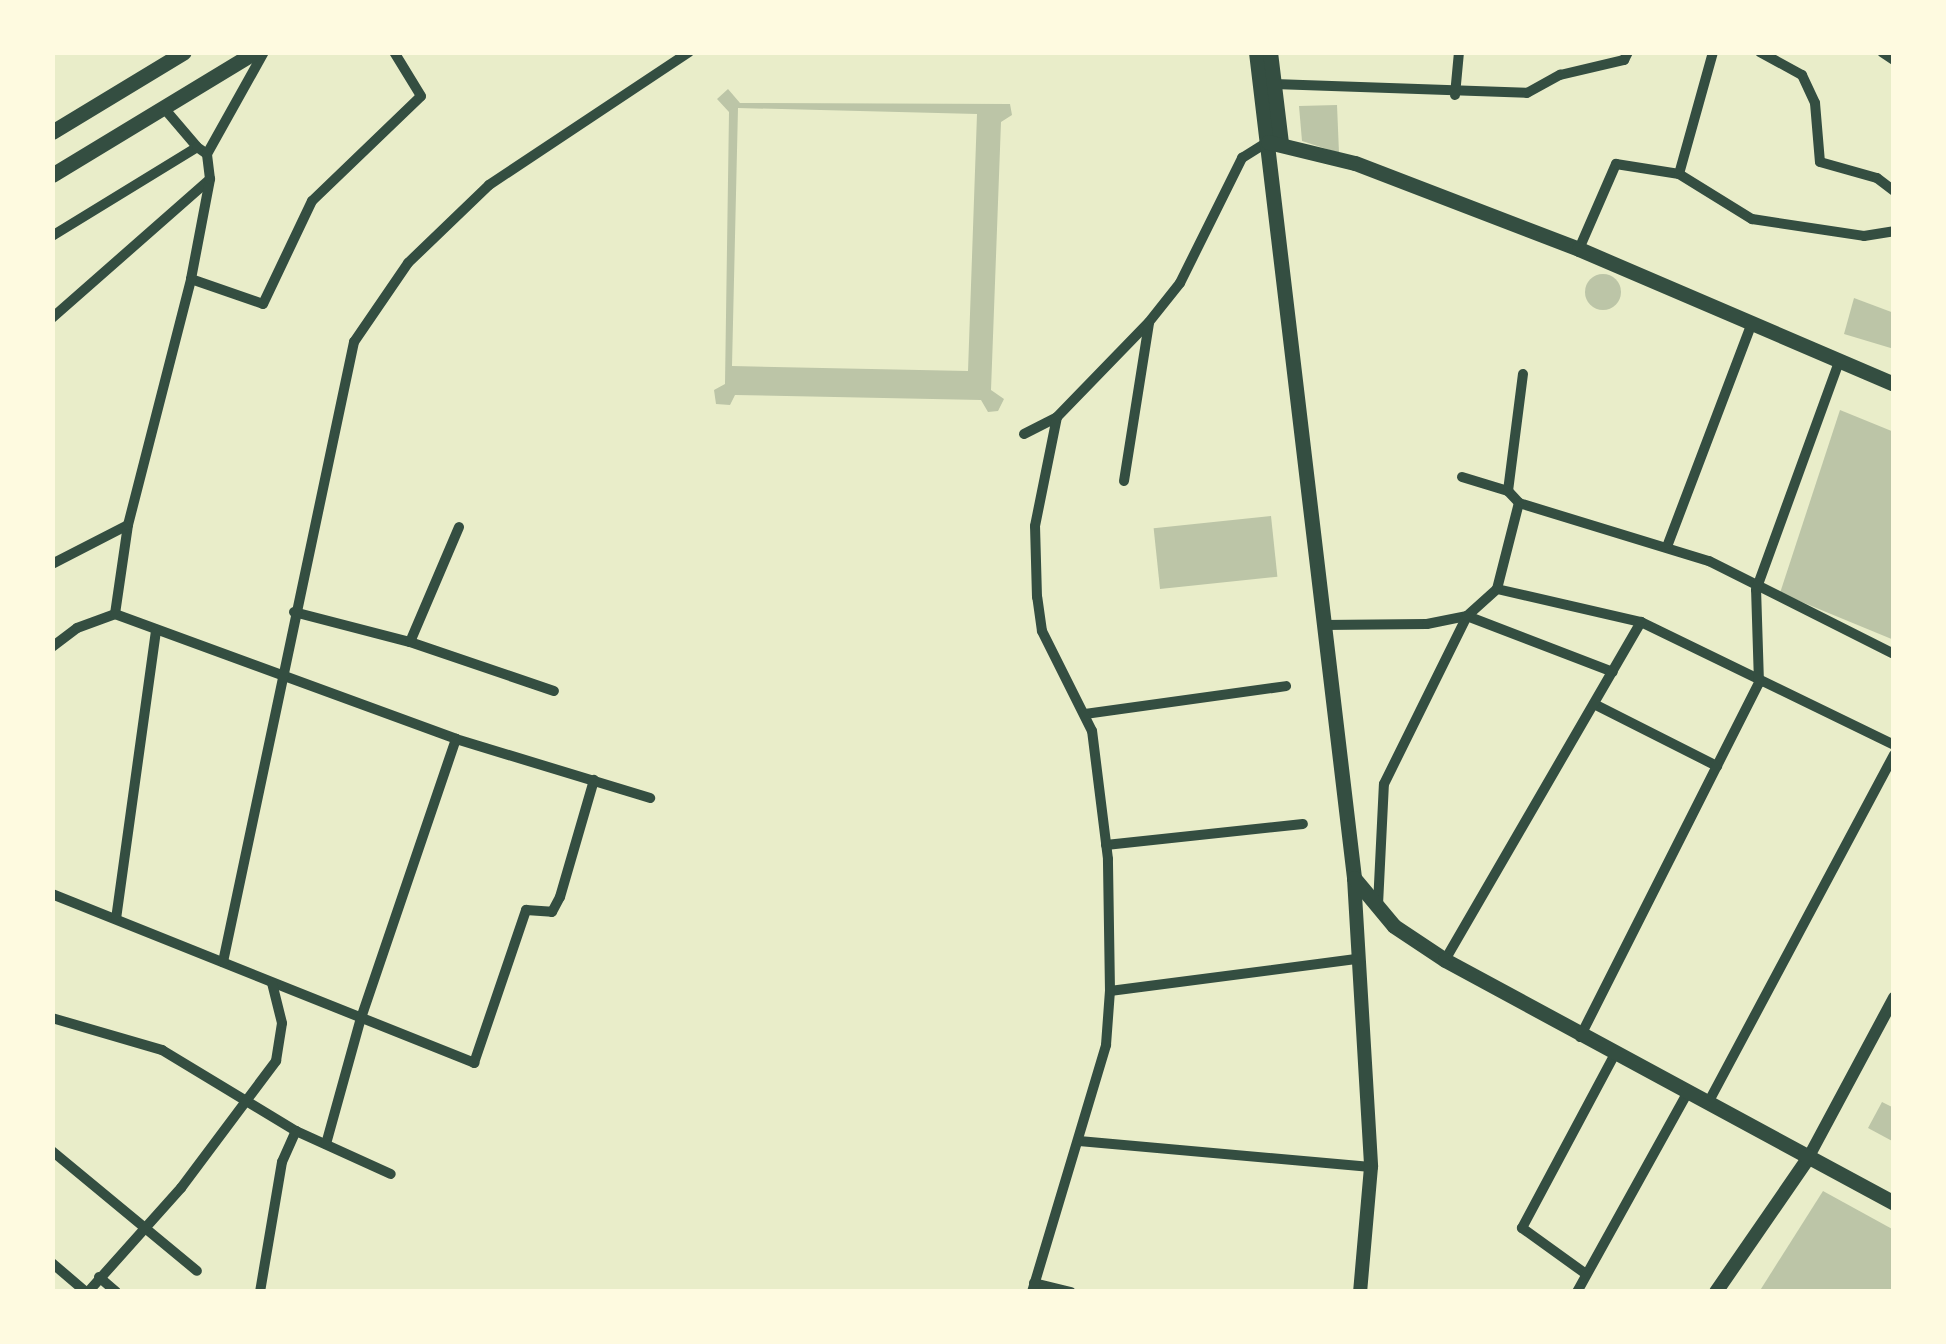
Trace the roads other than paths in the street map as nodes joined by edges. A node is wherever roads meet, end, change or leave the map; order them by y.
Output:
1 (184, 52) edge
2 (256, 52) edge
3 (264, 52) edge
4 (394, 52) edge
5 (689, 52) edge
6 (1256, 52) edge
7 (1270, 52) edge
8 (1459, 52) edge
9 (1628, 52) edge
10 (1713, 52) edge
11 (1760, 52) edge
12 (1882, 52) edge
13 (1894, 60) edge
14 (1274, 84) junction
15 (1455, 95) junction
16 (164, 107) junction
17 (52, 132) edge
18 (1274, 143) junction
19 (202, 150) junction
20 (52, 174) edge
21 (1679, 174) junction
22 (210, 179) junction
23 (1894, 191) edge
24 (1894, 231) edge
25 (52, 236) edge
26 (1579, 249) junction
27 (191, 278) junction
28 (52, 318) edge
29 (1149, 322) junction
30 (1752, 323) junction
31 (1839, 362) junction
32 (1523, 374) dead end
33 (1894, 384) edge
34 (1058, 417) junction
35 (1024, 434) dead end
36 (1462, 477) dead end
37 (1124, 481) dead end
38 (1508, 491) junction
39 (1519, 503) junction
40 (128, 525) junction
41 (459, 527) dead end
42 (1668, 544) junction
43 (52, 564) edge
44 (1496, 589) junction
45 (1756, 590) junction
46 (294, 612) junction
47 (116, 614) junction
48 (1467, 616) junction
49 (1642, 622) junction
50 (1323, 625) junction
51 (156, 630) junction
52 (410, 642) junction
53 (52, 648) edge
54 (1894, 654) edge
55 (1612, 672) junction
56 (281, 675) junction
57 (1759, 683) junction
58 (1286, 686) dead end
59 (554, 691) dead end
60 (1594, 704) junction
61 (1085, 714) junction
62 (456, 739) junction
63 (1894, 745) edge
64 (1894, 755) edge
65 (1718, 766) junction
66 (594, 780) junction
67 (650, 798) dead end
68 (1303, 824) dead end
69 (1106, 845) junction
70 (1354, 878) junction
71 (52, 894) edge
72 (1378, 911) junction
73 (116, 918) junction
74 (1356, 959) junction
75 (1446, 960) junction
76 (222, 962) junction
77 (272, 983) junction
78 (1110, 991) junction
79 (1894, 998) edge
80 (52, 1018) edge
81 (361, 1018) junction
82 (1580, 1038) junction
83 (1614, 1056) junction
84 (1688, 1092) junction
85 (248, 1098) junction
86 (1708, 1103) junction
87 (296, 1130) junction
88 (1079, 1141) junction
89 (326, 1144) junction
90 (52, 1151) edge
91 (1807, 1160) junction
92 (1371, 1167) junction
93 (391, 1174) dead end
94 (1894, 1204) edge
95 (143, 1227) junction
96 (52, 1263) edge
97 (197, 1271) dead end
98 (1586, 1274) junction
99 (99, 1277) junction
100 (1033, 1287) edge
101 (87, 1292) edge
102 (116, 1292) edge
103 (260, 1292) edge
104 (1071, 1292) edge
105 (1360, 1292) edge
106 (1577, 1292) edge
107 (1716, 1292) edge

1 - 17 main road
2 - 16 main road
3 - 19 street
4 - 27 street
5 - 46 street
6 - 18 main road
7 - 14 main road
8 - 15 street
9 - 15 street
10 - 21 street
11 - 23 street
12 - 13 street
14 - 15 street
14 - 18 main road
16 - 19 street
16 - 20 main road
18 - 26 main road
18 - 29 street
18 - 50 main road
19 - 22 street
19 - 25 street
21 - 24 street
21 - 26 street
22 - 27 street
22 - 28 street
26 - 30 main road
27 - 40 street
29 - 34 street
29 - 37 street
30 - 31 main road
30 - 42 street
31 - 33 main road
31 - 45 street
32 - 38 street
34 - 35 street
34 - 61 street
36 - 38 street
38 - 39 street
39 - 42 street
39 - 44 street
40 - 43 street
40 - 47 street
41 - 52 street
42 - 45 street
44 - 48 street
44 - 49 street
45 - 54 street
45 - 57 street
46 - 52 street
46 - 56 street
47 - 51 street
47 - 53 street
48 - 50 street
48 - 55 street
48 - 72 street
49 - 55 street
49 - 57 street
50 - 70 main road
51 - 56 street
51 - 73 street
52 - 59 street
55 - 60 street
56 - 62 street
56 - 76 street
57 - 63 street
57 - 65 street
58 - 61 street
60 - 65 street
60 - 75 street
61 - 69 street
62 - 66 street
62 - 81 street
64 - 86 street
65 - 82 street
66 - 67 street
66 - 81 street
68 - 69 street
69 - 78 street
70 - 72 main road
70 - 74 main road
71 - 73 street
72 - 75 main road
73 - 76 street
74 - 78 street
74 - 92 main road
75 - 82 main road
76 - 77 street
77 - 81 street
77 - 85 street
78 - 88 street
79 - 91 street
80 - 85 street
81 - 89 street
82 - 83 main road
83 - 84 main road
83 - 98 street
84 - 86 main road
84 - 98 street
85 - 87 street
85 - 95 street
86 - 91 main road
87 - 89 street
87 - 103 street
88 - 92 street
88 - 100 street
89 - 93 street
90 - 95 street
91 - 94 main road
91 - 107 main road
92 - 105 main road
95 - 97 street
95 - 99 street
96 - 101 street
98 - 106 street
99 - 101 street
99 - 102 street
100 - 104 street

